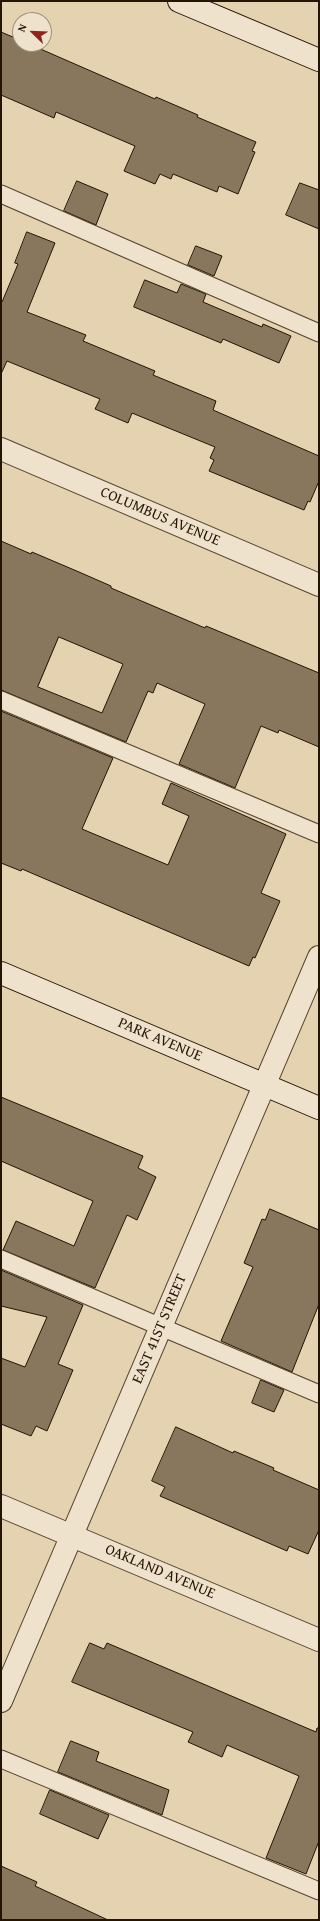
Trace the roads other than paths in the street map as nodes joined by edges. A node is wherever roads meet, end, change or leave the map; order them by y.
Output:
1 (179, 1) edge
2 (319, 60) edge
3 (1, 194) edge
4 (319, 332) edge
5 (1, 450) edge
6 (319, 585) edge
7 (1, 700) edge
8 (319, 834) edge
9 (319, 957) edge
10 (1, 973) edge
11 (265, 1084) junction
12 (319, 1108) edge
13 (1, 1259) edge
14 (162, 1327) junction
15 (319, 1394) edge
16 (1, 1506) edge
17 (72, 1535) junction
18 (319, 1640) edge
19 (1, 1701) edge
20 (1, 1759) edge
21 (319, 1891) edge

1 - 2 street
3 - 4 lane
5 - 6 street, COLUMBUS AVENUE
7 - 8 lane
9 - 11 street, EAST 41ST STREET
10 - 11 street, PARK AVENUE
11 - 12 street, PARK AVENUE
11 - 14 street, EAST 41ST STREET
13 - 14 lane
14 - 15 lane
14 - 17 street, EAST 41ST STREET
16 - 17 street, OAKLAND AVENUE
17 - 18 street, OAKLAND AVENUE
17 - 19 street, EAST 41ST STREET
20 - 21 lane

